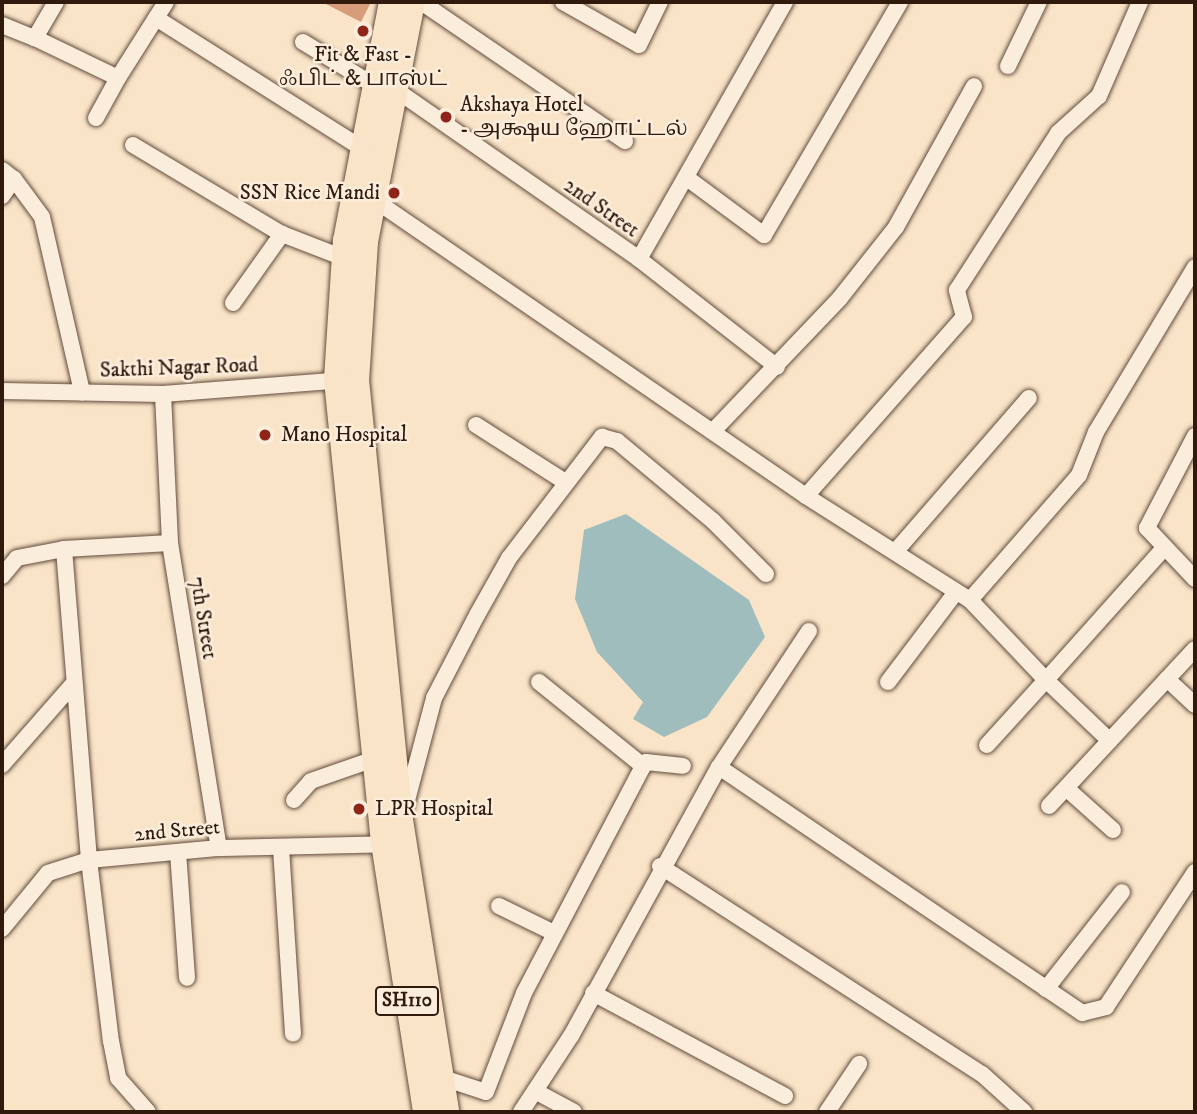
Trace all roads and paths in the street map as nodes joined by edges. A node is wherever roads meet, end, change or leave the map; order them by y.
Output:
1 (56, 2) edge
2 (166, 2) edge
3 (391, 2) edge
4 (413, 2) edge
5 (421, 2) edge
6 (563, 2) edge
7 (660, 2) edge
8 (785, 2) edge
9 (900, 2) edge
10 (1038, 2) edge
11 (1140, 2) edge
12 (156, 18) junction
13 (2, 25) edge
14 (35, 38) junction
15 (303, 42) dead end
16 (1007, 66) dead end
17 (118, 78) junction
18 (974, 86) dead end
19 (385, 88) junction
20 (96, 118) dead end
21 (625, 141) dead end
22 (133, 145) dead end
23 (362, 149) junction
24 (8, 175) edge
25 (687, 178) junction
26 (2, 197) edge
27 (373, 199) junction
28 (282, 234) junction
29 (344, 258) junction
30 (639, 259) junction
31 (1195, 267) edge
32 (233, 303) dead end
33 (777, 367) junction
34 (346, 380) junction
35 (2, 391) edge
36 (82, 392) junction
37 (163, 394) junction
38 (1029, 398) dead end
39 (476, 425) dead end
40 (715, 429) junction
41 (1195, 436) edge
42 (565, 482) junction
43 (806, 496) junction
44 (170, 543) junction
45 (64, 549) junction
46 (1163, 549) junction
47 (895, 552) junction
48 (766, 574) dead end
49 (2, 576) edge
50 (1195, 579) edge
51 (963, 596) junction
52 (809, 631) dead end
53 (1195, 649) edge
54 (1167, 679) junction
55 (1046, 680) junction
56 (539, 682) dead end
57 (888, 682) dead end
58 (75, 683) junction
59 (1195, 705) edge
60 (1110, 741) junction
61 (987, 745) dead end
62 (374, 759) junction
63 (2, 765) edge
64 (643, 766) junction
65 (683, 766) dead end
66 (719, 767) junction
67 (1066, 788) junction
68 (294, 800) dead end
69 (1049, 806) dead end
70 (401, 820) junction
71 (1113, 830) dead end
72 (394, 844) junction
73 (219, 848) junction
74 (281, 848) junction
75 (178, 852) junction
76 (89, 860) junction
77 (660, 866) junction
78 (1195, 872) edge
79 (1122, 892) dead end
80 (499, 906) dead end
81 (2, 929) edge
82 (554, 933) junction
83 (187, 978) dead end
84 (1046, 989) junction
85 (593, 993) junction
86 (293, 1034) dead end
87 (859, 1065) dead end
88 (440, 1077) junction
89 (535, 1091) junction
90 (786, 1096) dead end
91 (148, 1112) edge
92 (425, 1112) edge
93 (447, 1112) edge
94 (521, 1112) edge
95 (574, 1112) edge
96 (827, 1112) edge
97 (1024, 1112) edge

1 - 14 street
2 - 12 street
3 - 19 main road, SH110
4 - 19 main road, SH110
5 - 21 street
6 - 7 street
8 - 25 street
9 - 25 street
10 - 16 street
11 - 43 street
12 - 17 street
12 - 23 street
13 - 14 street
14 - 17 street
15 - 19 street, 2nd Street
17 - 20 street
18 - 33 street
19 - 23 main road, SH110
19 - 27 main road, SH110
19 - 30 street, 2nd Street
22 - 28 street
23 - 29 main road, SH110
24 - 26 street
24 - 36 street
25 - 30 street
27 - 34 main road, SH110
27 - 40 street
28 - 29 street
28 - 32 street
29 - 34 main road, SH110
30 - 33 street, 2nd Street
31 - 51 street
33 - 40 street
34 - 37 street, Sakthi Nagar Road
34 - 62 main road, SH110
34 - 70 main road, SH110
35 - 36 street, Sakthi Nagar Road
36 - 37 street, Sakthi Nagar Road
37 - 44 street, 7th Street
38 - 47 street
39 - 42 street
40 - 43 street
41 - 46 street
42 - 48 street
42 - 70 street
43 - 47 street
44 - 45 street
44 - 73 street, 7th Street
45 - 49 street
45 - 58 street
46 - 50 street
46 - 55 street
47 - 51 street
51 - 55 street
51 - 57 street
52 - 66 street
53 - 54 street
54 - 59 street
54 - 60 street
55 - 60 street
55 - 61 street
56 - 64 street
58 - 63 street
58 - 76 street
60 - 67 street
62 - 68 street
62 - 72 main road, SH110
64 - 65 street
64 - 82 street
66 - 77 street
66 - 84 street
67 - 69 street
67 - 71 street
70 - 72 main road, SH110
72 - 74 street, 2nd Street
72 - 88 main road, SH110
72 - 92 main road, SH110
73 - 74 street, 2nd Street
73 - 75 street, 2nd Street
74 - 86 street
75 - 76 street, 2nd Street
75 - 83 street
76 - 81 street, 2nd Street
76 - 91 street
77 - 85 street
77 - 97 street
78 - 84 street
79 - 84 street
80 - 82 street
82 - 88 street
85 - 89 street
85 - 90 street
87 - 96 street
88 - 93 main road, SH110
89 - 94 street
89 - 95 street

